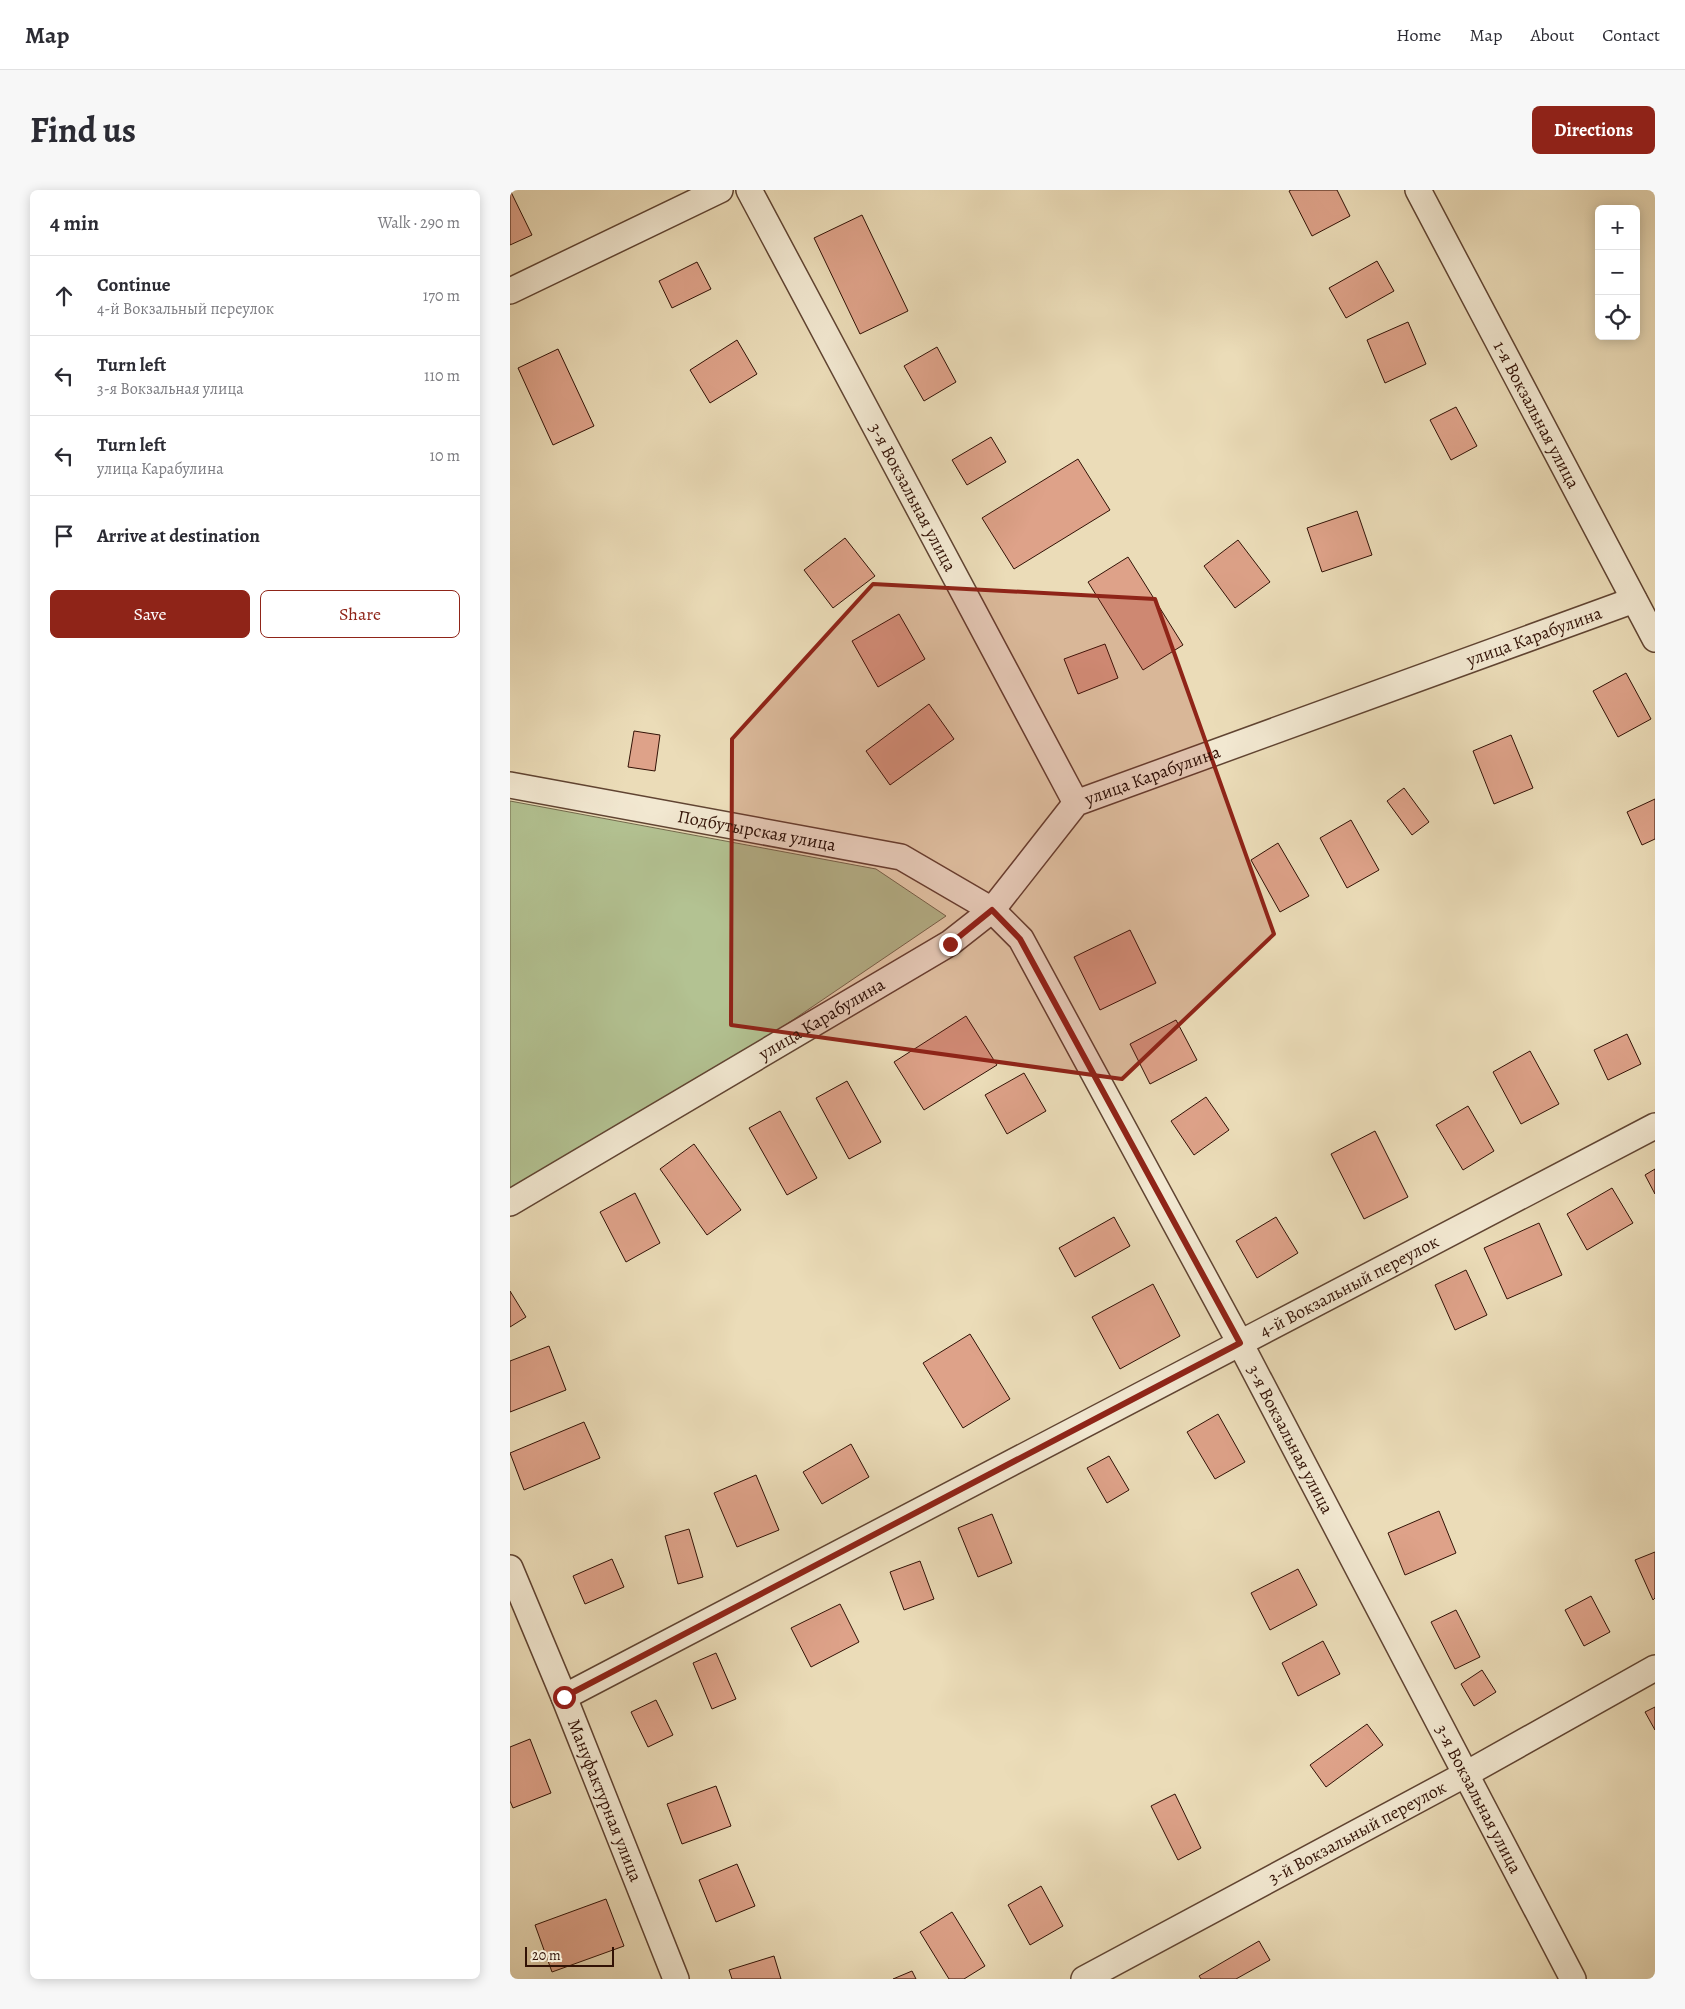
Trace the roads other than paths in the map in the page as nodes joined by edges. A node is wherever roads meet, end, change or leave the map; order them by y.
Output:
1 (720, 190) edge
2 (749, 190) edge
3 (1418, 190) edge
4 (510, 291) edge
5 (1634, 600) junction
6 (1655, 639) edge
7 (510, 785) edge
8 (1076, 803) junction
9 (992, 910) junction
10 (1655, 1126) edge
11 (510, 1203) edge
12 (1240, 1343) junction
13 (510, 1568) edge
14 (1655, 1668) edge
15 (564, 1697) junction
16 (1466, 1774) junction
17 (676, 1979) edge
18 (1084, 1979) edge
19 (1573, 1979) edge

1 - 4 street
2 - 8 street, 3-я Вокзальная улица
3 - 5 street, 1-я Вокзальная улица
5 - 6 street, 1-я Вокзальная улица
5 - 8 street, улица Карабулина
7 - 9 street, Подбутырская улица
8 - 9 street, улица Карабулина
9 - 11 street, улица Карабулина
9 - 12 street, 3-я Вокзальная улица
10 - 12 street, 4-й Вокзальный переулок
12 - 15 street, 4-й Вокзальный переулок
12 - 16 street, 3-я Вокзальная улица
13 - 15 street, Мануфактурная улица
14 - 16 street, 3-й Вокзальный переулок
15 - 17 street, Мануфактурная улица
16 - 18 street, 3-й Вокзальный переулок
16 - 19 street, 3-я Вокзальная улица

